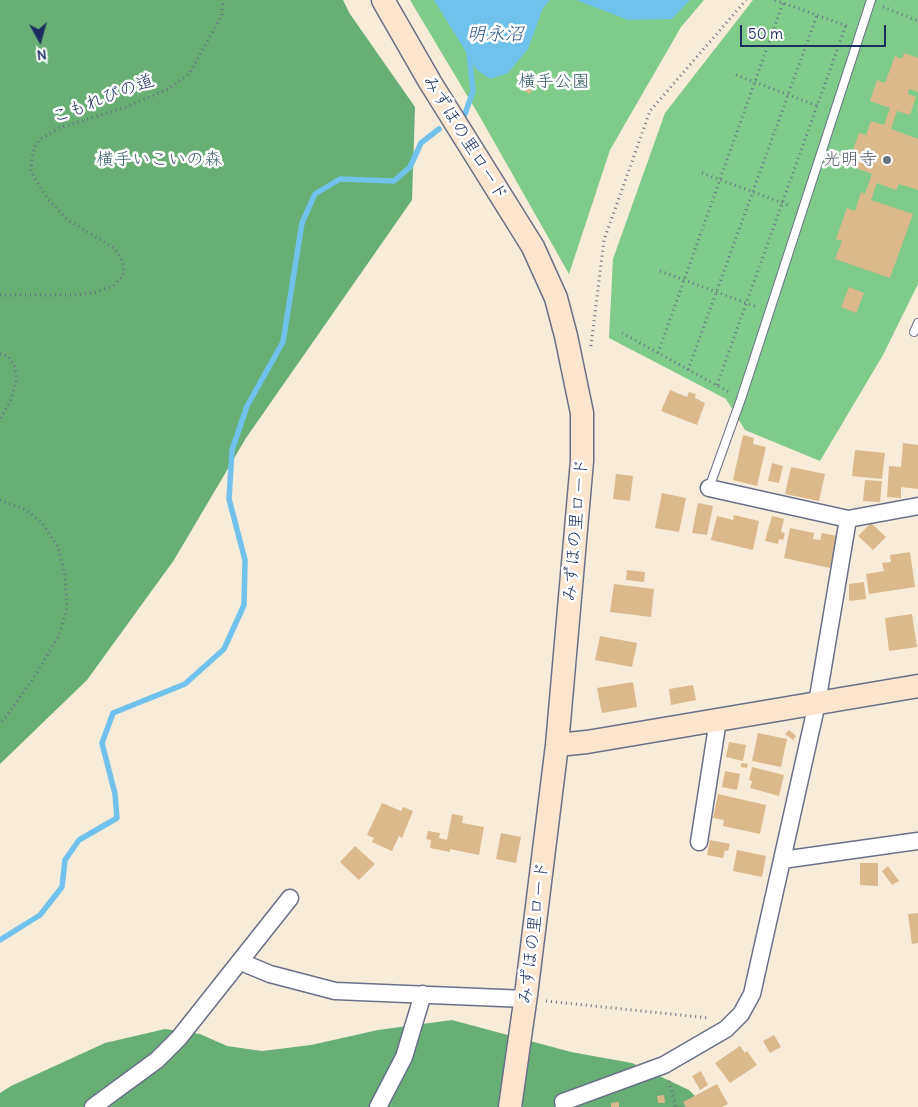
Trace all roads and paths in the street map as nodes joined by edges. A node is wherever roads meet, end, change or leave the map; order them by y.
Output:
1 (223, 0) edge
2 (383, 0) edge
3 (746, 0) edge
4 (776, 0) edge
5 (871, 1) edge
6 (783, 3) junction
7 (817, 15) junction
8 (918, 21) edge
9 (846, 26) junction
10 (862, 31) junction
11 (736, 75) dead end
12 (755, 82) junction
13 (788, 94) junction
14 (817, 106) junction
15 (836, 110) junction
16 (702, 173) dead end
17 (720, 180) junction
18 (752, 193) junction
19 (783, 203) junction
20 (803, 210) junction
21 (660, 270) dead end
22 (684, 279) junction
23 (716, 292) junction
24 (0, 295) edge
25 (746, 304) junction
26 (770, 311) junction
27 (918, 323) edge
28 (914, 332) dead end
29 (622, 333) dead end
30 (590, 346) dead end
31 (658, 353) junction
32 (0, 354) edge
33 (688, 370) junction
34 (717, 385) junction
35 (741, 399) junction
36 (0, 419) edge
37 (708, 488) joint
38 (0, 500) edge
39 (918, 506) edge
40 (848, 519) junction
41 (918, 686) edge
42 (816, 703) junction
43 (718, 720) junction
44 (0, 723) edge
45 (557, 746) junction
46 (918, 840) edge
47 (699, 842) dead end
48 (782, 860) junction
49 (290, 898) dead end
50 (240, 962) junction
51 (423, 994) junction
52 (526, 999) junction
53 (735, 1020) junction
54 (664, 1064) junction
55 (94, 1107) edge
56 (378, 1107) edge
57 (510, 1107) edge
58 (564, 1107) edge
59 (676, 1107) edge

1 - 24 path, こもれびの道
2 - 45 street, みずほの里ロード
3 - 30 path
4 - 6 path
5 - 8 path
5 - 10 lane
6 - 7 path
6 - 12 path
7 - 9 path
7 - 13 path
9 - 10 path
9 - 14 path
10 - 15 lane
11 - 12 path
12 - 13 path
12 - 17 path
13 - 14 path
13 - 18 path
14 - 15 path
14 - 19 path
15 - 20 lane
16 - 17 path
17 - 18 path
17 - 22 path
18 - 19 path
18 - 23 path
19 - 20 path
19 - 25 path
20 - 26 lane
21 - 22 path
22 - 23 path
22 - 31 path
23 - 25 path
23 - 33 path
25 - 26 path
25 - 34 path
26 - 35 lane
27 - 28 lane
29 - 31 path
31 - 33 path
32 - 36 path
33 - 34 path
34 - 35 path
35 - 37 lane
37 - 40 street
38 - 44 path
39 - 40 street
40 - 42 street
41 - 42 street
42 - 43 street
42 - 48 street
43 - 45 street
43 - 47 street
45 - 52 street, みずほの里ロード
46 - 48 street
48 - 53 street
49 - 50 street
50 - 51 street
50 - 55 street
51 - 52 street
51 - 56 street
52 - 53 path
52 - 57 street, みずほの里ロード
53 - 54 street
54 - 58 street
54 - 59 path

